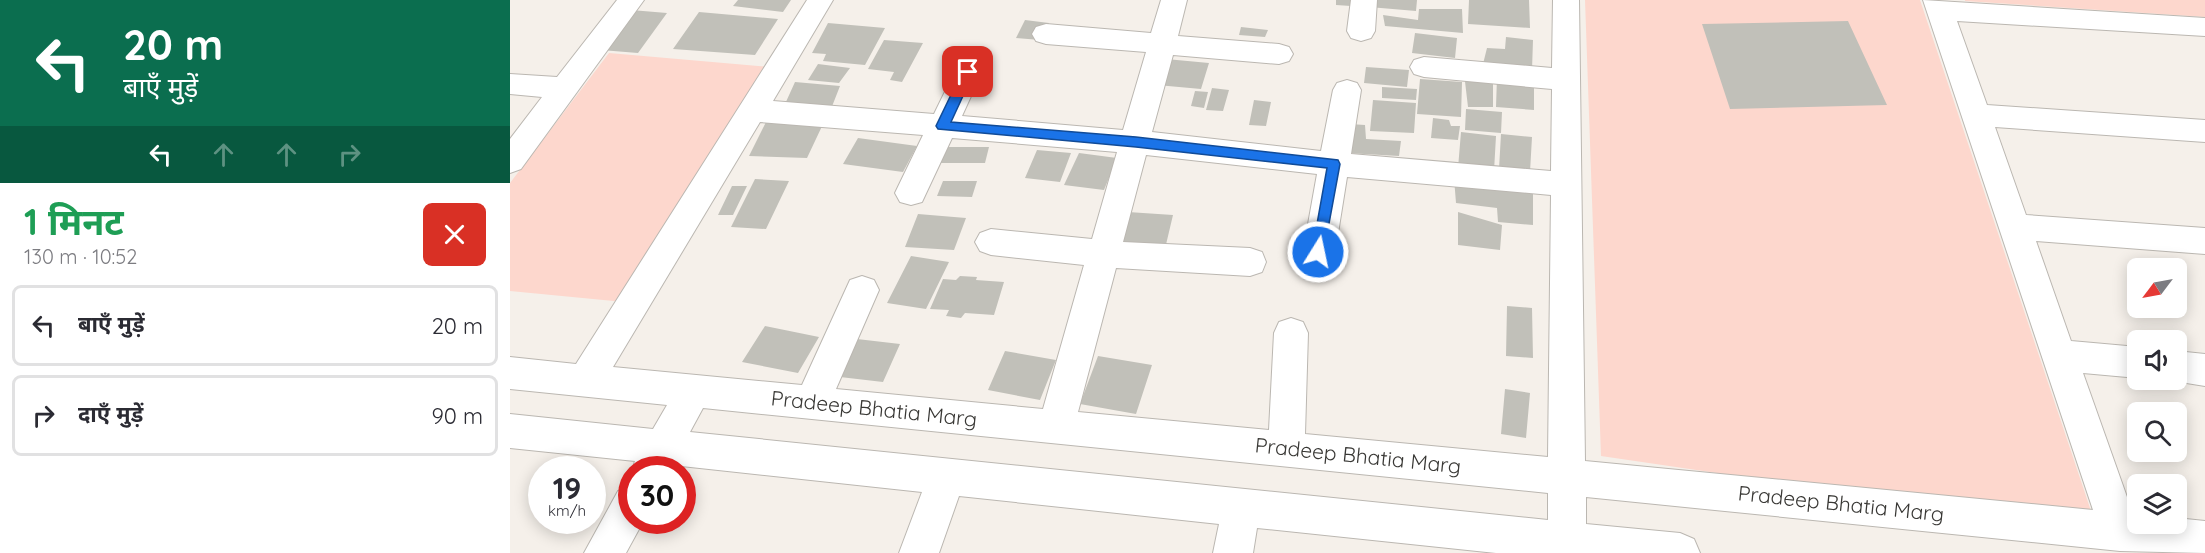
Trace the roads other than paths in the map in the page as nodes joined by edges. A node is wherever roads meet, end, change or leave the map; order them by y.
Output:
1 (631, 0) edge
2 (820, 0) edge
3 (1174, 0) edge
4 (1364, 0) edge
5 (1566, 0) edge
6 (1938, 5) edge
7 (2205, 27) edge
8 (1361, 31) dead end
9 (1046, 34) dead end
10 (1162, 43) junction
11 (1279, 54) dead end
12 (1424, 67) dead end
13 (968, 72) dead end
14 (1566, 80) junction
15 (510, 84) edge
16 (565, 88) junction
17 (1347, 90) dead end
18 (752, 110) junction
19 (1976, 115) junction
20 (943, 126) junction
21 (2205, 131) edge
22 (1136, 142) junction
23 (510, 160) edge
24 (1334, 164) junction
25 (1566, 184) junction
26 (911, 194) dead end
27 (2016, 227) junction
28 (2205, 241) edge
29 (992, 242) dead end
30 (1318, 252) dead end
31 (1104, 254) junction
32 (1251, 262) dead end
33 (862, 290) dead end
34 (1291, 333) dead end
35 (2060, 355) junction
36 (2127, 362) edge
37 (2187, 368) edge
38 (2205, 370) edge
39 (510, 374) edge
40 (585, 381) junction
41 (693, 392) junction
42 (812, 403) junction
43 (1056, 427) junction
44 (510, 430) edge
45 (1286, 449) junction
46 (646, 456) edge
47 (658, 456) edge
48 (696, 460) edge
49 (947, 476) junction
50 (1566, 477) junction
51 (1242, 507) junction
52 (618, 528) edge
53 (2120, 532) junction
54 (2205, 540) edge
55 (1567, 547) edge
56 (604, 553) edge
57 (919, 553) edge
58 (1233, 553) edge
59 (1680, 553) edge

1 - 16 street
2 - 18 street
3 - 10 street
4 - 8 street
5 - 14 street
6 - 7 street
6 - 19 street
9 - 10 street
10 - 11 street
10 - 22 street
12 - 14 street
13 - 20 street
14 - 25 street
15 - 16 street
16 - 23 street
17 - 24 street
18 - 20 street
18 - 40 street
19 - 21 street
19 - 27 street
20 - 22 street
20 - 26 street
22 - 24 street
22 - 31 street
24 - 25 street
24 - 30 street
25 - 50 street
27 - 28 street
27 - 35 street
29 - 31 street
31 - 32 street
31 - 43 street
33 - 42 street
34 - 45 street
35 - 36 street
35 - 53 street
37 - 38 street
39 - 40 street, Pradeep Bhatia Marg
40 - 41 street, Pradeep Bhatia Marg
41 - 42 street, Pradeep Bhatia Marg
41 - 47 street
42 - 43 street, Pradeep Bhatia Marg
43 - 45 street, Pradeep Bhatia Marg
44 - 46 street
45 - 50 street, Pradeep Bhatia Marg
48 - 49 street
49 - 51 street
49 - 57 street
50 - 53 street, Pradeep Bhatia Marg
50 - 55 street
51 - 55 street
51 - 58 street
52 - 56 street
53 - 54 street, Pradeep Bhatia Marg
55 - 59 street

